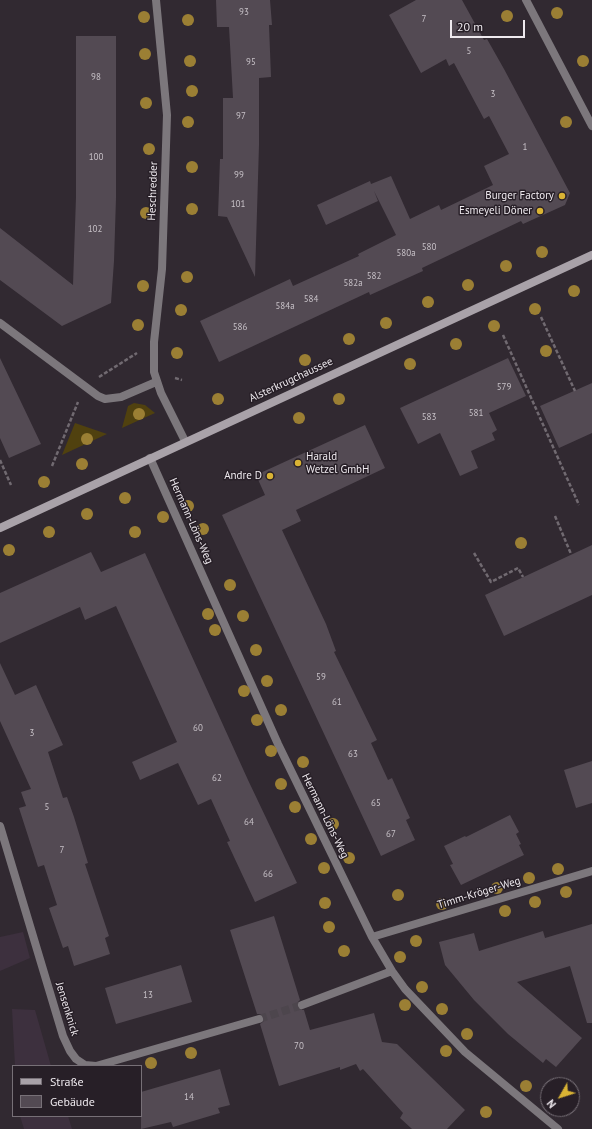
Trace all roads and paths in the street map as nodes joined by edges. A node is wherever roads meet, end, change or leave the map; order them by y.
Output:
1 (156, 0) edge
2 (526, 0) edge
3 (592, 126) edge
4 (592, 255) edge
5 (541, 317) dead end
6 (0, 323) edge
7 (503, 335) dead end
8 (154, 342) junction
9 (156, 382) junction
10 (86, 388) junction
11 (574, 391) dead end
12 (185, 441) junction
13 (150, 458) junction
14 (0, 460) edge
15 (52, 466) dead end
16 (11, 484) dead end
17 (579, 505) dead end
18 (555, 516) dead end
19 (0, 528) edge
20 (474, 553) dead end
21 (571, 554) dead end
22 (523, 577) dead end
23 (0, 826) edge
24 (592, 871) edge
25 (372, 937) junction
26 (392, 971) junction
27 (302, 1005) tunnel mouth
28 (259, 1019) tunnel mouth
29 (90, 1065) edge
30 (99, 1065) edge
31 (558, 1129) edge

1 - 8 street, Heschredder
2 - 3 street
4 - 12 main road, Alsterkrugchaussee
5 - 11 path
6 - 10 street
7 - 17 path
8 - 9 street, Heschredder
8 - 10 path
9 - 10 street
9 - 12 street
10 - 15 path
12 - 13 main road, Alsterkrugchaussee
13 - 19 main road, Alsterkrugchaussee
13 - 25 street, Hermann-Löns-Weg
14 - 16 path
18 - 21 path
20 - 22 path
23 - 29 street, Jensenknick
24 - 25 street, Timm-Kröger-Weg
25 - 26 street, Hermann-Löns-Weg
26 - 27 street
26 - 31 street, Hermann-Löns-Weg
28 - 30 street, Jensenknick

